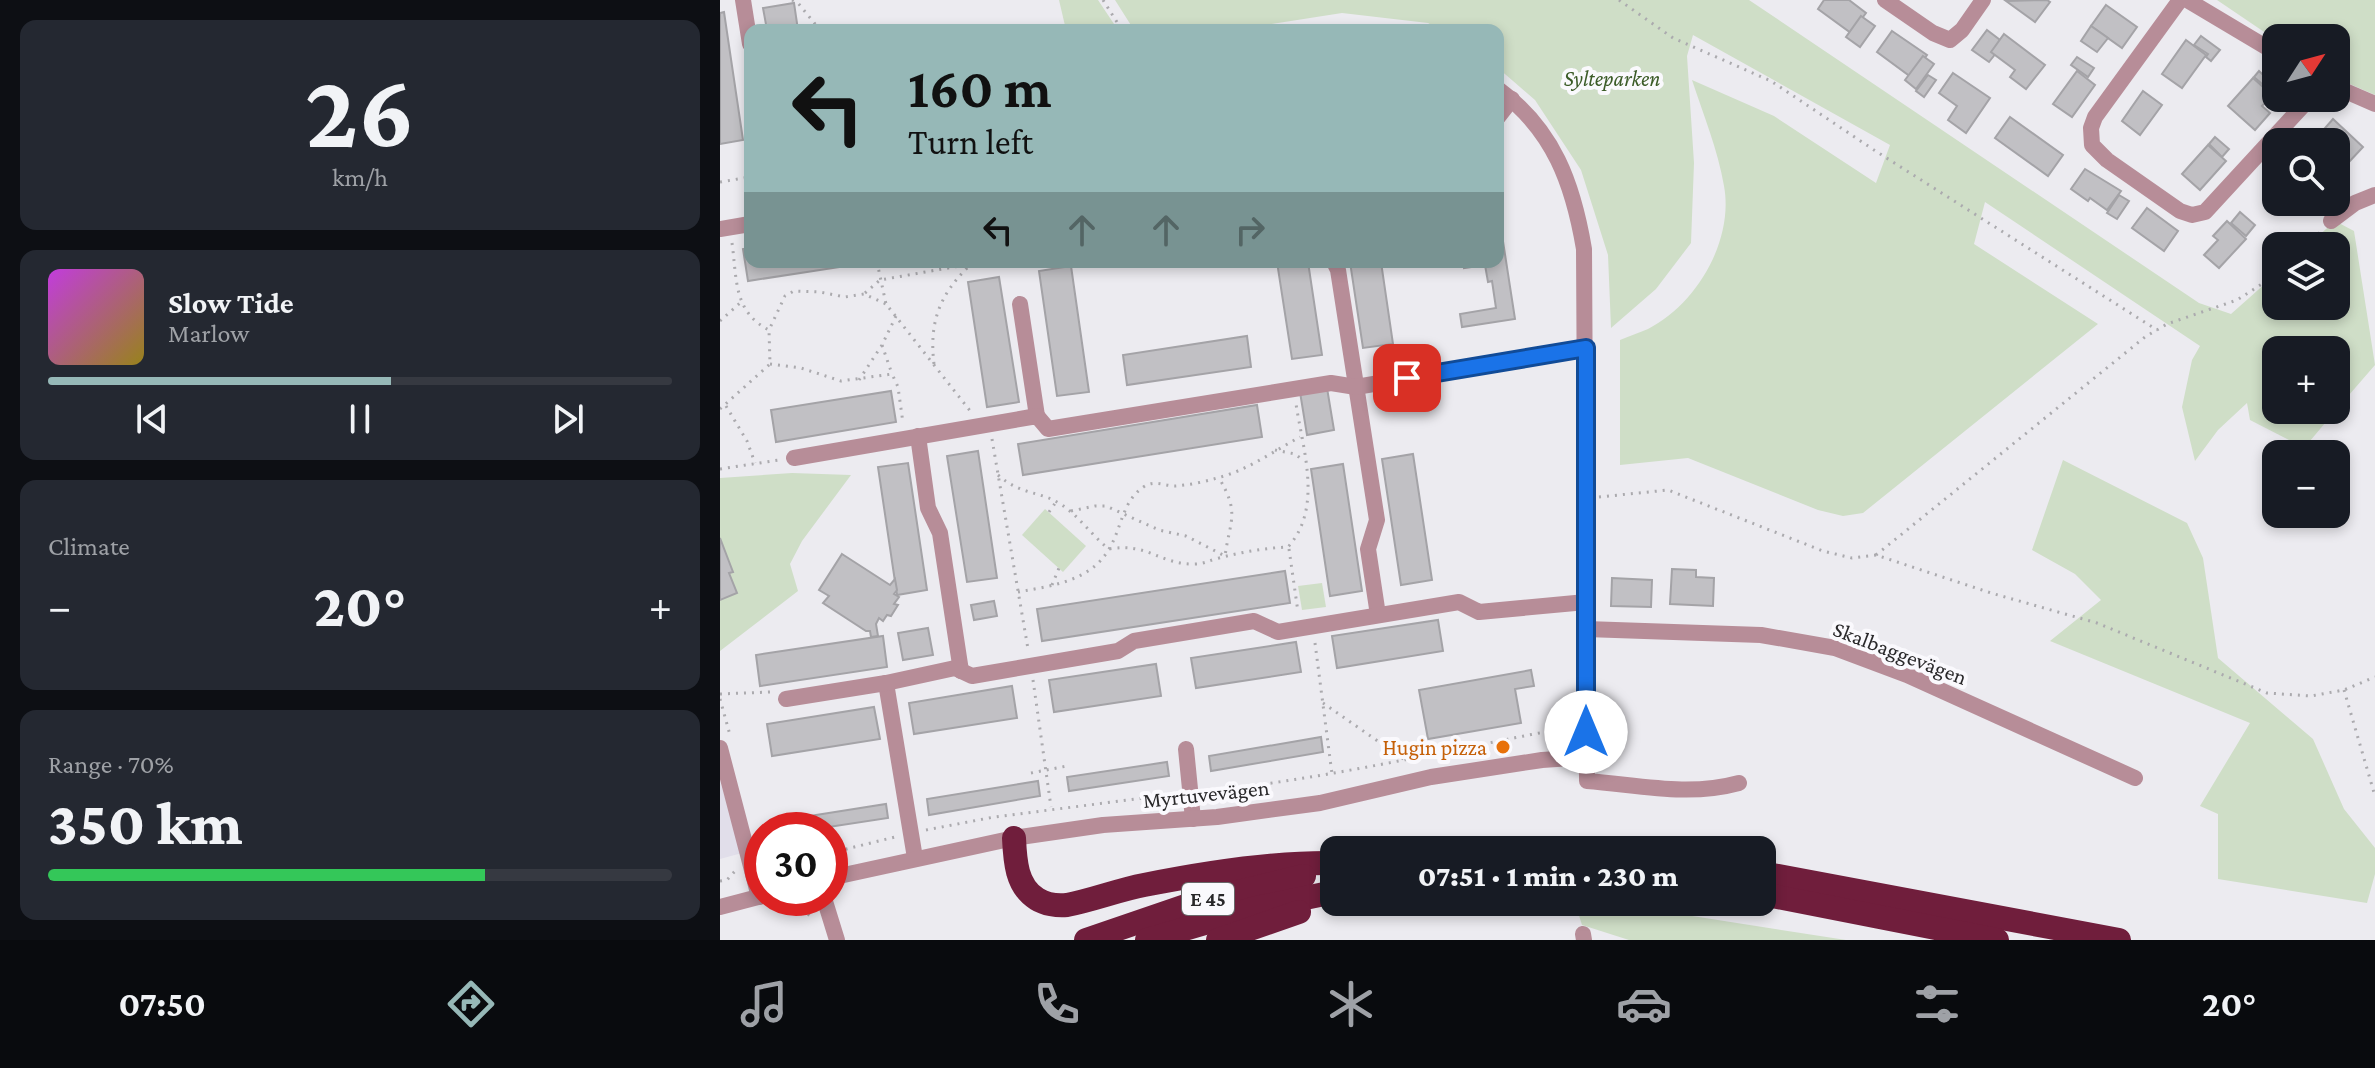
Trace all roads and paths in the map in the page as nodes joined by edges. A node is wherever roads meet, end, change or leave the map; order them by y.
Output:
1 (743, 0) edge
2 (792, 0) edge
3 (1103, 0) edge
4 (1619, 0) edge
5 (1885, 0) edge
6 (1983, 0) edge
7 (2180, 0) edge
8 (2187, 0) edge
9 (747, 24) edge
10 (815, 24) edge
11 (1118, 24) edge
12 (2262, 45) edge
13 (2350, 93) edge
14 (1505, 94) edge
15 (2375, 104) edge
16 (2297, 112) edge
17 (744, 178) edge
18 (720, 182) edge
19 (2375, 195) edge
20 (2331, 221) dead end
21 (725, 228) edge
22 (878, 268) edge
23 (948, 268) edge
24 (966, 268) edge
25 (1337, 268) edge
26 (880, 280) junction
27 (2262, 284) edge
28 (864, 294) junction
29 (740, 303) junction
30 (886, 304) junction
31 (1020, 304) dead end
32 (896, 316) junction
33 (720, 321) edge
34 (769, 330) junction
35 (2157, 330) junction
36 (882, 345) junction
37 (1586, 348) junction
38 (770, 364) junction
39 (934, 364) junction
40 (892, 374) junction
41 (859, 380) junction
42 (1356, 387) junction
43 (1293, 389) junction
44 (726, 406) junction
45 (720, 409) edge
46 (1037, 416) junction
47 (985, 424) junction
48 (912, 437) junction
49 (1301, 437) junction
50 (1275, 450) junction
51 (794, 458) joint
52 (1305, 462) junction
53 (755, 463) junction
54 (720, 469) edge
55 (998, 475) junction
56 (1219, 478) junction
57 (1586, 497) junction
58 (1056, 502) junction
59 (1049, 512) dead end
60 (1070, 512) junction
61 (1122, 513) junction
62 (1288, 547) junction
63 (1109, 549) junction
64 (1876, 555) junction
65 (1225, 556) junction
66 (1059, 568) dead end
67 (1052, 585) junction
68 (1018, 592) junction
69 (1586, 602) junction
70 (1378, 615) junction
71 (1307, 627) junction
72 (1586, 629) junction
73 (1031, 666) junction
74 (961, 671) junction
75 (2375, 677) edge
76 (886, 683) junction
77 (2344, 690) junction
78 (720, 694) edge
79 (786, 699) joint
80 (1323, 703) junction
81 (1571, 708) dead end
82 (720, 748) edge
83 (1186, 749) dead end
84 (1586, 757) junction
85 (1405, 760) junction
86 (1067, 766) dead end
87 (1046, 770) junction
88 (1031, 773) dead end
89 (1332, 774) junction
90 (723, 776) edge
91 (2135, 778) dead end
92 (1739, 783) dead end
93 (1191, 792) junction
94 (2375, 796) edge
95 (1052, 809) junction
96 (1193, 819) junction
97 (911, 834) junction
98 (1014, 838) junction
99 (744, 842) edge
100 (848, 849) edge
101 (915, 858) junction
102 (1320, 864) edge
103 (848, 874) edge
104 (1320, 874) edge
105 (1776, 876) edge
106 (1320, 895) edge
107 (1776, 897) edge
108 (744, 901) edge
109 (1320, 906) edge
110 (720, 907) edge
111 (809, 916) edge
112 (830, 916) edge
113 (814, 921) dead end
114 (837, 940) edge
115 (1086, 940) edge
116 (1147, 940) edge
117 (1218, 940) edge
118 (1997, 940) edge
119 (2119, 940) edge

1 - 9 street
2 - 10 path
3 - 11 path
4 - 35 path
5 - 6 street
7 - 16 street
8 - 12 street
13 - 15 street
14 - 37 street
17 - 18 path
19 - 20 street
21 - 29 path
22 - 26 path
23 - 26 path
24 - 39 path
25 - 42 street
26 - 28 path
26 - 30 path
27 - 35 path
28 - 30 path
28 - 34 path
29 - 33 path
29 - 34 path
30 - 32 path
31 - 46 street
32 - 36 path
32 - 39 path
34 - 38 path
35 - 64 path
36 - 40 path
36 - 41 path
37 - 42 street
37 - 57 street
38 - 41 path
38 - 44 path
39 - 47 path
40 - 41 path
40 - 48 path
42 - 43 street
42 - 70 street
43 - 46 street
43 - 49 path
44 - 45 path
44 - 53 path
46 - 47 street
47 - 48 street
47 - 55 path
48 - 51 street
48 - 74 street
49 - 50 path
49 - 52 path
50 - 52 path
50 - 56 path
51 - 53 path
52 - 62 path
53 - 54 path
55 - 58 path
55 - 68 path
56 - 61 path
56 - 65 path
57 - 64 path
57 - 69 street
58 - 59 path
58 - 60 path
60 - 61 path
60 - 63 path
61 - 63 path
61 - 65 path
62 - 65 path
62 - 71 path
63 - 65 path
63 - 67 path
64 - 77 path
66 - 67 path
67 - 68 path
68 - 73 path
69 - 70 street
69 - 72 street
70 - 71 street
71 - 73 street
71 - 80 path
72 - 84 street
72 - 91 street, Skalbaggevägen
73 - 74 street
73 - 87 path
74 - 76 street
75 - 77 path
76 - 79 street
76 - 97 street
77 - 94 path
78 - 79 path
80 - 85 path
80 - 89 path
81 - 85 path
82 - 90 street
83 - 93 street
84 - 92 street
84 - 96 street, Myrtuvevägen
85 - 89 path
86 - 87 path
87 - 88 path
87 - 95 path
89 - 93 path
90 - 99 street
93 - 95 path
93 - 96 street
95 - 97 path
96 - 98 street, Myrtuvevägen
97 - 100 path
97 - 101 street
98 - 101 street, Myrtuvevägen
98 - 102 highway
101 - 103 street, Myrtuvevägen
104 - 115 highway, E 45
105 - 119 highway
106 - 116 highway, E 45
107 - 118 highway
108 - 110 street
109 - 117 highway
111 - 113 path
112 - 114 street

